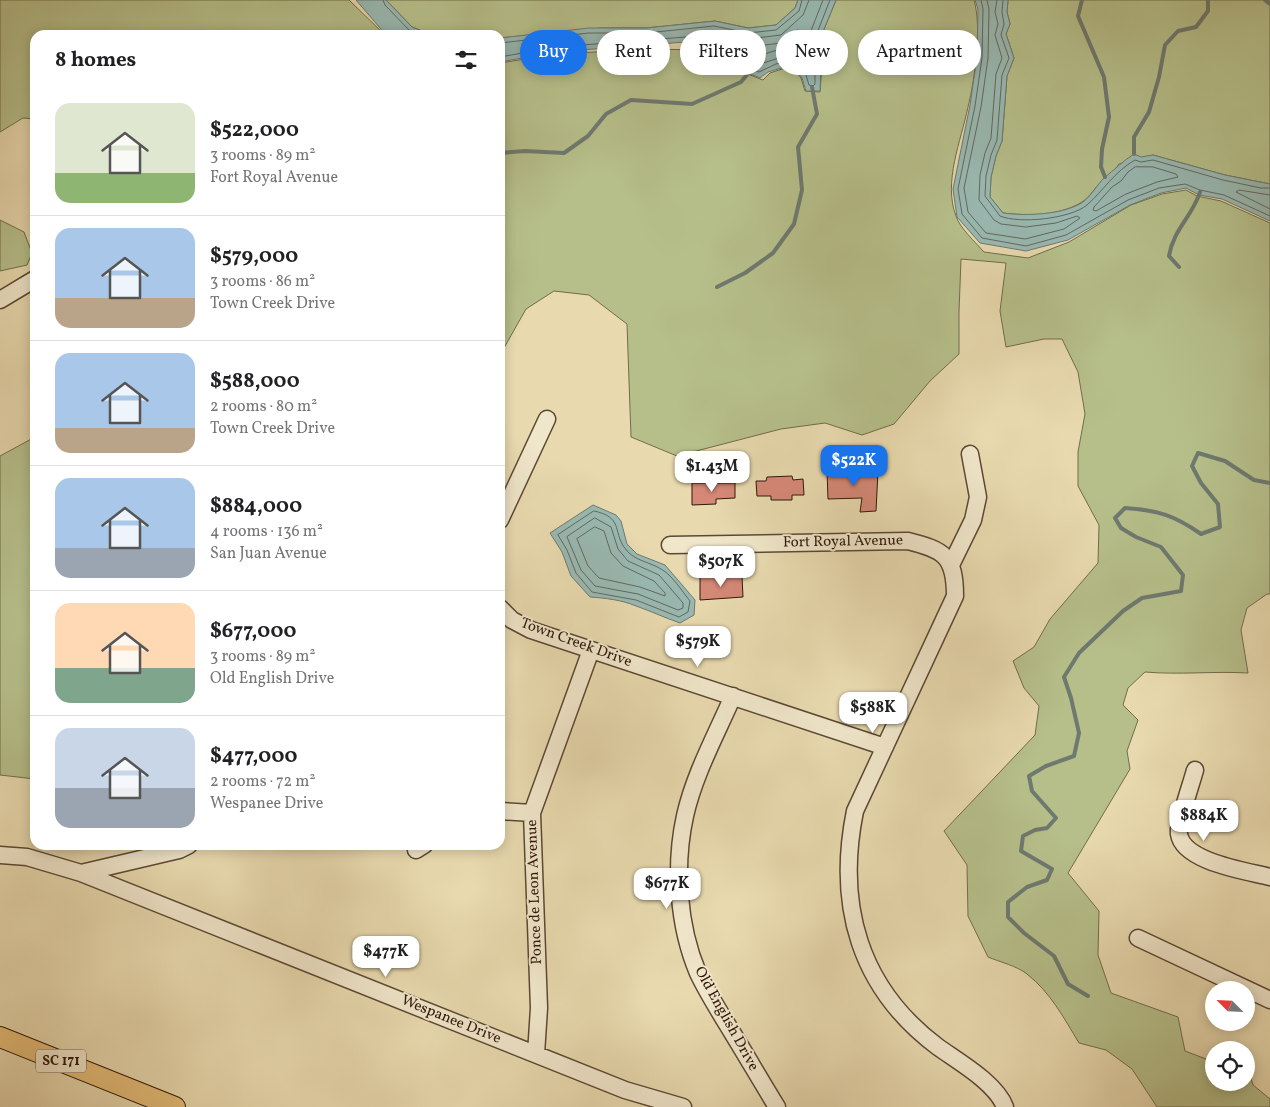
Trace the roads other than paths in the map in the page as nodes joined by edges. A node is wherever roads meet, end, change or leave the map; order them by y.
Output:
1 (30, 282) edge
2 (0, 300) edge
3 (547, 419) dead end
4 (970, 454) dead end
5 (505, 509) edge
6 (670, 545) dead end
7 (951, 565) junction
8 (505, 613) edge
9 (591, 650) junction
10 (732, 696) junction
11 (885, 747) junction
12 (1195, 770) dead end
13 (505, 811) edge
14 (532, 813) junction
15 (180, 850) edge
16 (0, 855) edge
17 (81, 873) junction
18 (1270, 877) edge
19 (1138, 938) dead end
20 (1270, 1000) edge
21 (0, 1037) edge
22 (536, 1054) junction
23 (175, 1107) edge
24 (683, 1107) edge
25 (777, 1107) edge
26 (1005, 1107) edge

1 - 2 street
3 - 5 street
4 - 7 street
6 - 7 street, Fort Royal Avenue
7 - 11 street
8 - 9 street, Town Creek Drive
9 - 10 street, Town Creek Drive
9 - 14 street, Ponce de Leon Avenue
10 - 11 street, Town Creek Drive
10 - 25 street, Old English Drive
11 - 26 street
12 - 18 street
13 - 14 street
14 - 22 street, Ponce de Leon Avenue
15 - 17 street
16 - 17 street, Wespanee Drive
17 - 22 street, Wespanee Drive
19 - 20 street
21 - 23 main road, SC 171
22 - 24 street, Wespanee Drive

